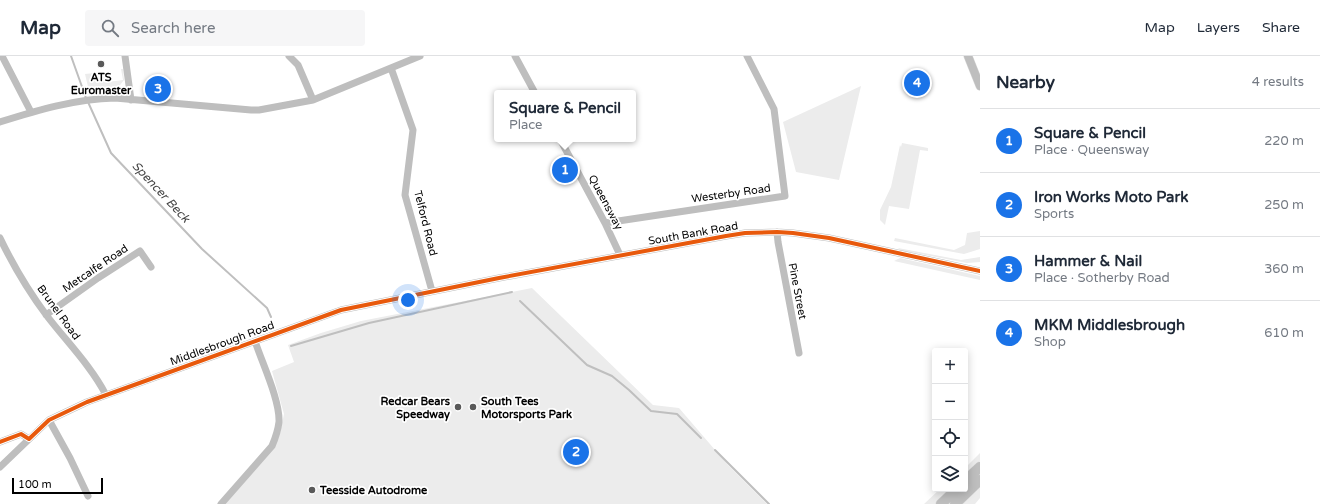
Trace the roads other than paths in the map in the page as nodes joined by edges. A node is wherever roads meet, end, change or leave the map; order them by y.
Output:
1 (2, 56) edge
2 (125, 56) edge
3 (289, 56) edge
4 (420, 56) edge
5 (515, 56) edge
6 (747, 56) edge
7 (968, 56) edge
8 (3, 65) edge
9 (391, 68) junction
10 (980, 86) edge
11 (533, 90) edge
12 (131, 100) junction
13 (313, 100) junction
14 (31, 112) junction
15 (0, 122) edge
16 (562, 142) edge
17 (605, 223) junction
18 (777, 232) junction
19 (0, 238) edge
20 (620, 255) junction
21 (151, 267) dead end
22 (979, 270) edge
23 (432, 291) junction
24 (46, 315) junction
25 (254, 341) junction
26 (799, 353) dead end
27 (106, 395) junction
28 (49, 420) junction
29 (29, 439) junction
30 (0, 442) edge
31 (0, 467) edge
32 (980, 467) edge
33 (968, 478) edge
34 (980, 480) edge
35 (954, 492) edge
36 (88, 496) dead end
37 (221, 504) edge
38 (942, 504) edge
39 (955, 504) edge

1 - 8 street
2 - 12 street
3 - 13 street
4 - 9 street
5 - 11 street
6 - 17 street, Westerby Road
7 - 10 main road
8 - 14 street
9 - 13 street
9 - 23 street, Telford Road
12 - 13 street
12 - 14 street
14 - 15 street
16 - 17 street, Queensway
17 - 20 street, Queensway
18 - 20 street, South Bank Road
18 - 22 street, South Bank Road
18 - 26 street, Pine Street
19 - 24 street, Brunel Road
20 - 23 street, South Bank Road
21 - 24 street, Metcalfe Road
23 - 25 street, Middlesbrough Road
24 - 27 street, Brunel Road
25 - 27 street, Middlesbrough Road
25 - 37 street
27 - 28 street, Middlesbrough Road
28 - 29 street, Middlesbrough Road
28 - 36 street
29 - 30 street
29 - 31 street, Middlesbrough Road
32 - 33 highway
34 - 39 highway
35 - 38 highway

